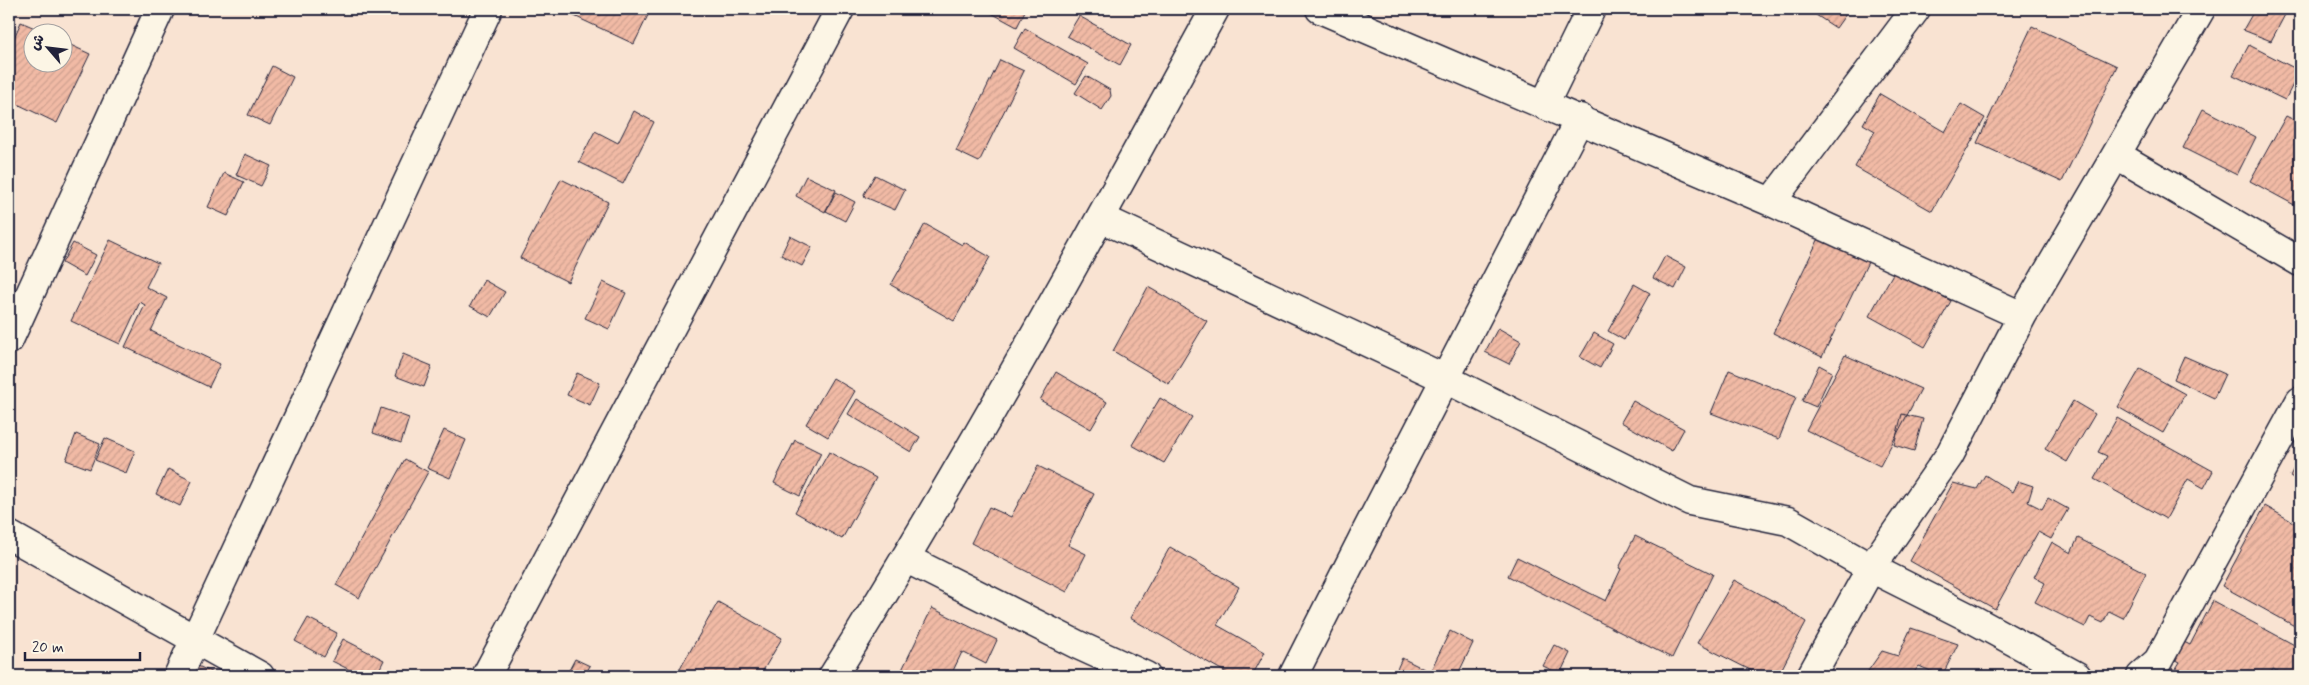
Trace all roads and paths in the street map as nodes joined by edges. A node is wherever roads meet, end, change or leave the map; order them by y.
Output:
1 (160, 9) edge
2 (488, 9) edge
3 (840, 9) edge
4 (1215, 9) edge
5 (1320, 9) edge
6 (1591, 9) edge
7 (1916, 9) edge
8 (2201, 9) edge
9 (1544, 105) junction
10 (1580, 118) junction
11 (2117, 155) junction
12 (1771, 202) junction
13 (1101, 218) junction
14 (2300, 262) edge
15 (2022, 316) junction
16 (9, 340) edge
17 (1446, 378) junction
18 (2300, 401) edge
19 (9, 535) edge
20 (907, 559) junction
21 (1871, 568) junction
22 (195, 640) junction
23 (178, 676) edge
24 (260, 676) edge
25 (486, 676) edge
26 (833, 676) edge
27 (1146, 676) edge
28 (1293, 676) edge
29 (1811, 676) edge
30 (2077, 676) edge
31 (2141, 676) edge

1 - 16 street
2 - 22 street
3 - 25 street
4 - 13 street
5 - 9 street
6 - 9 street
7 - 12 street
8 - 11 street
9 - 10 street
10 - 12 street
10 - 17 street
11 - 14 street
11 - 15 street
12 - 15 street
13 - 17 street
13 - 20 street
15 - 21 street
17 - 21 street
17 - 28 street
18 - 31 street
19 - 22 street
20 - 26 street
20 - 27 street
21 - 29 street
21 - 30 street
22 - 23 street
22 - 24 street

